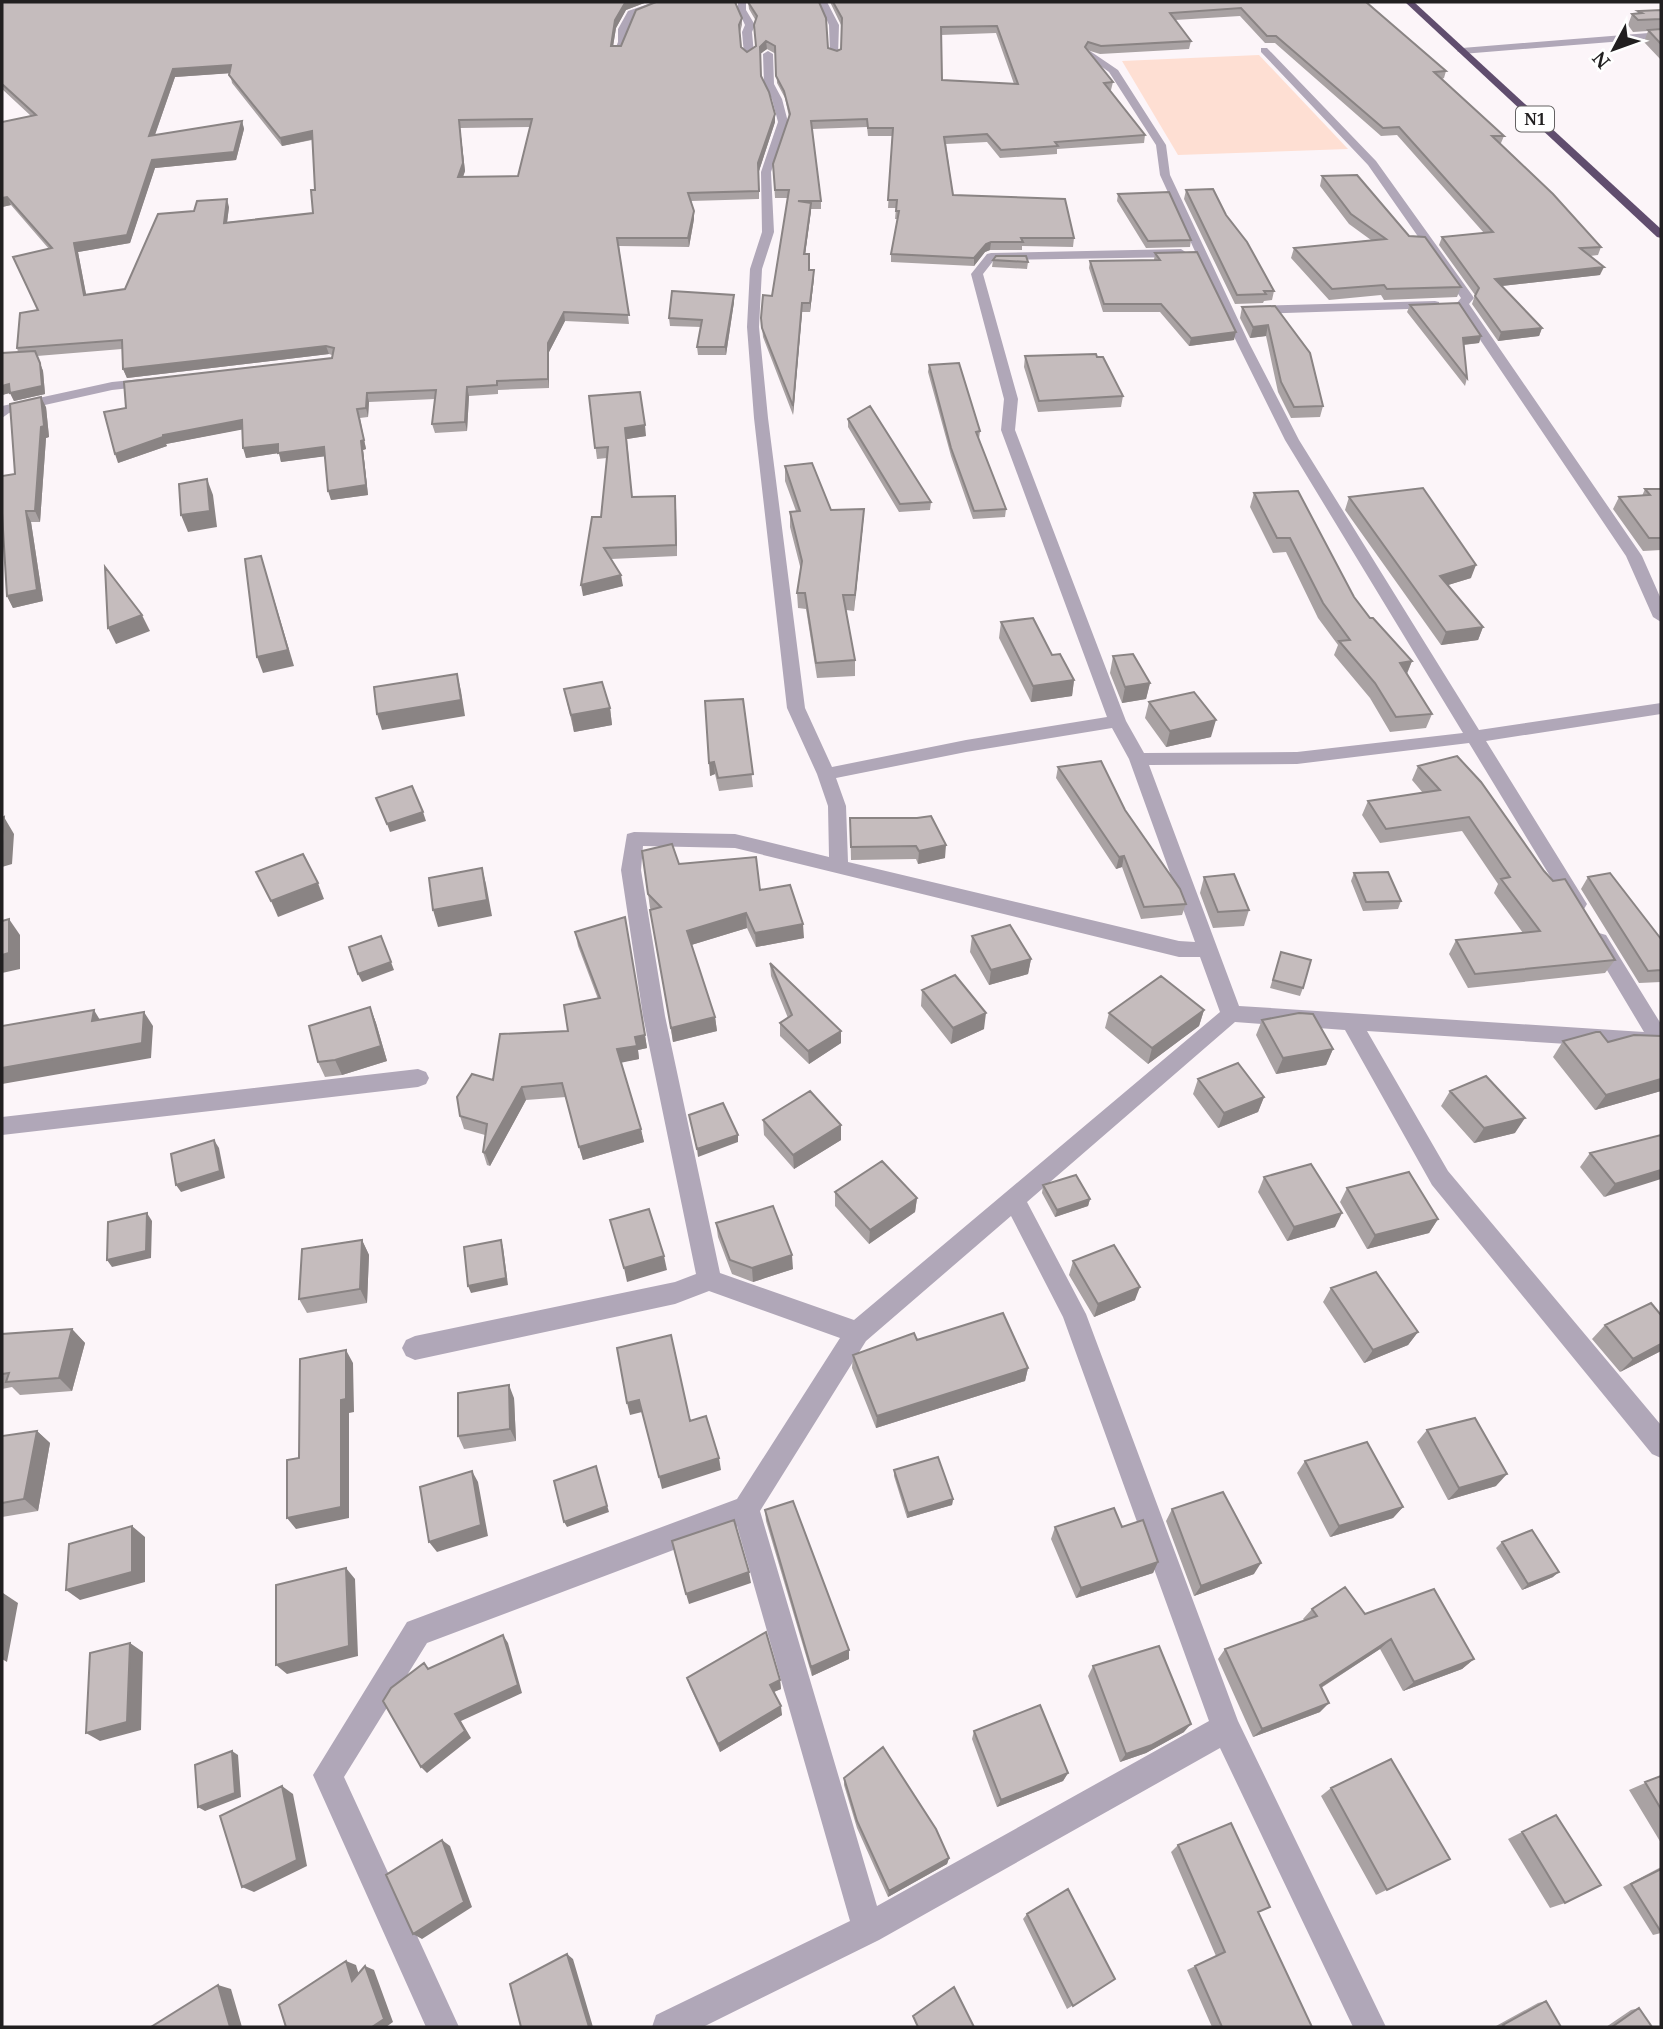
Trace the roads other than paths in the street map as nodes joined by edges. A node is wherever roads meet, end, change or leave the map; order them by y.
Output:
1 (632, 2) edge
2 (662, 2) edge
3 (742, 2) edge
4 (823, 2) edge
5 (1409, 2) edge
6 (631, 13) junction
7 (1661, 35) edge
8 (617, 50) edge
9 (1264, 50) dead end
10 (1462, 51) junction
11 (749, 54) edge
12 (768, 54) edge
13 (835, 54) edge
14 (1090, 54) edge
15 (1661, 235) edge
16 (1201, 253) junction
17 (1462, 304) junction
18 (1228, 311) junction
19 (162, 381) edge
20 (2, 412) edge
21 (1661, 617) edge
22 (1661, 708) edge
23 (1117, 721) junction
24 (1474, 737) junction
25 (1138, 759) junction
26 (826, 774) junction
27 (839, 868) junction
28 (1206, 950) junction
29 (1231, 1014) junction
30 (1350, 1022) junction
31 (1661, 1042) edge
32 (418, 1078) dead end
33 (2, 1126) edge
34 (1014, 1201) junction
35 (709, 1280) junction
36 (857, 1333) junction
37 (415, 1348) dead end
38 (1661, 1445) edge
39 (746, 1509) junction
40 (1226, 1728) junction
41 (868, 1929) junction
42 (443, 2027) edge
43 (668, 2027) edge
44 (1370, 2027) edge

1 - 6 street
2 - 6 street
3 - 11 street
4 - 13 street
5 - 10 highway, N1
6 - 8 street
7 - 10 street
9 - 17 street
10 - 15 highway, N1
12 - 26 street
14 - 16 street
16 - 18 street
16 - 23 street
17 - 18 street
17 - 21 street
18 - 24 street
19 - 20 street
22 - 24 street
23 - 25 street
23 - 26 street
24 - 25 street
24 - 31 street
25 - 28 street
26 - 27 street
27 - 28 street
27 - 35 street
28 - 29 street
29 - 30 street
29 - 34 street
30 - 31 street
30 - 38 street
32 - 33 street
34 - 36 street
34 - 40 street
35 - 36 street
35 - 37 street
36 - 39 street
39 - 41 street
39 - 42 street
40 - 41 street
40 - 44 street
41 - 43 street

